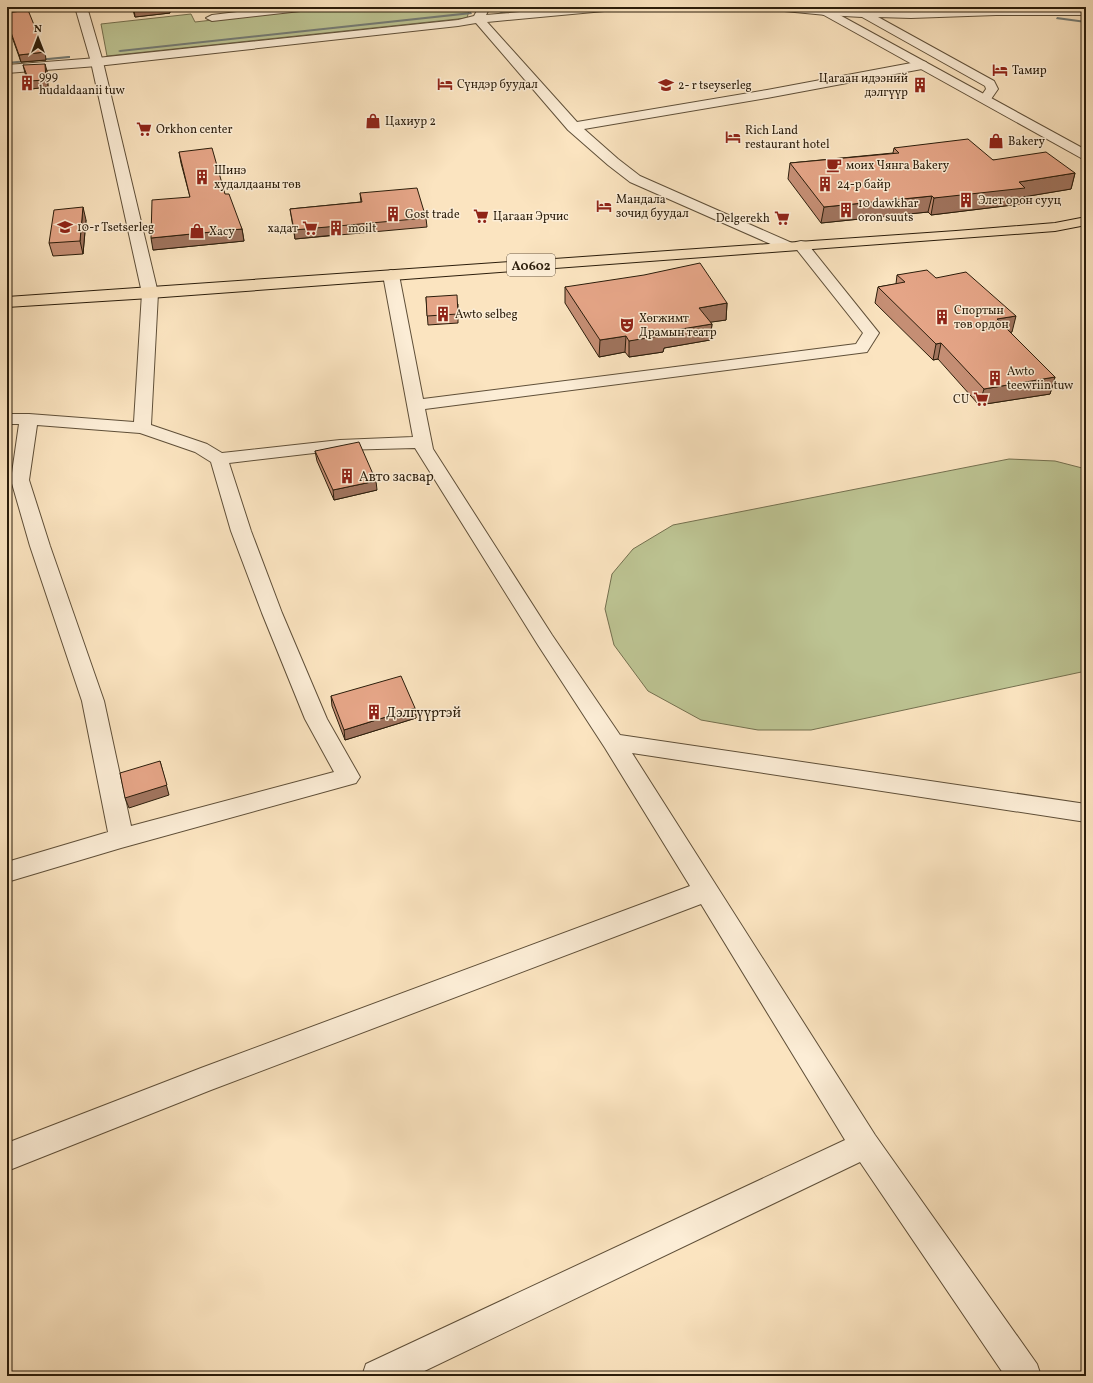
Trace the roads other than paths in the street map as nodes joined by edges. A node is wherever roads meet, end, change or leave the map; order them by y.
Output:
1 (81, 7) edge
2 (309, 7) edge
3 (615, 7) edge
4 (774, 7) edge
5 (821, 10) edge
6 (901, 11) edge
7 (1086, 12) edge
8 (482, 13) edge
9 (862, 13) junction
10 (212, 18) dead end
11 (97, 62) junction
12 (922, 65) junction
13 (7, 69) edge
14 (985, 99) junction
15 (573, 127) junction
16 (1086, 155) edge
17 (1086, 221) edge
18 (1055, 227) junction
19 (1086, 229) edge
20 (794, 246) junction
21 (391, 275) junction
22 (150, 293) junction
23 (7, 302) edge
24 (416, 405) junction
25 (7, 419) edge
26 (29, 419) junction
27 (142, 428) junction
28 (423, 442) junction
29 (219, 459) junction
30 (613, 742) junction
31 (1086, 813) edge
32 (121, 838) junction
33 (7, 872) edge
34 (706, 891) junction
35 (865, 1145) junction
36 (7, 1157) edge
37 (378, 1376) edge
38 (1025, 1376) edge

1 - 11 street
2 - 10 street
3 - 8 street
4 - 5 street
5 - 9 street
5 - 12 street
6 - 7 street
6 - 9 street
8 - 11 street
8 - 15 street
9 - 14 street
11 - 13 street
11 - 22 street
12 - 14 street
12 - 15 street
14 - 16 street
15 - 20 street
17 - 18 highway, A0602
18 - 19 highway, A0602
18 - 20 highway, A0602
20 - 21 highway, A0602
20 - 24 street
21 - 22 highway, A0602
21 - 24 street
22 - 23 highway, A0602
22 - 27 street
24 - 28 street
25 - 26 street
26 - 27 street
26 - 32 street
27 - 29 street
28 - 29 street
28 - 30 street
29 - 32 street
30 - 31 street
30 - 34 street
32 - 33 street
34 - 35 street
34 - 36 street
35 - 37 street
35 - 38 street

